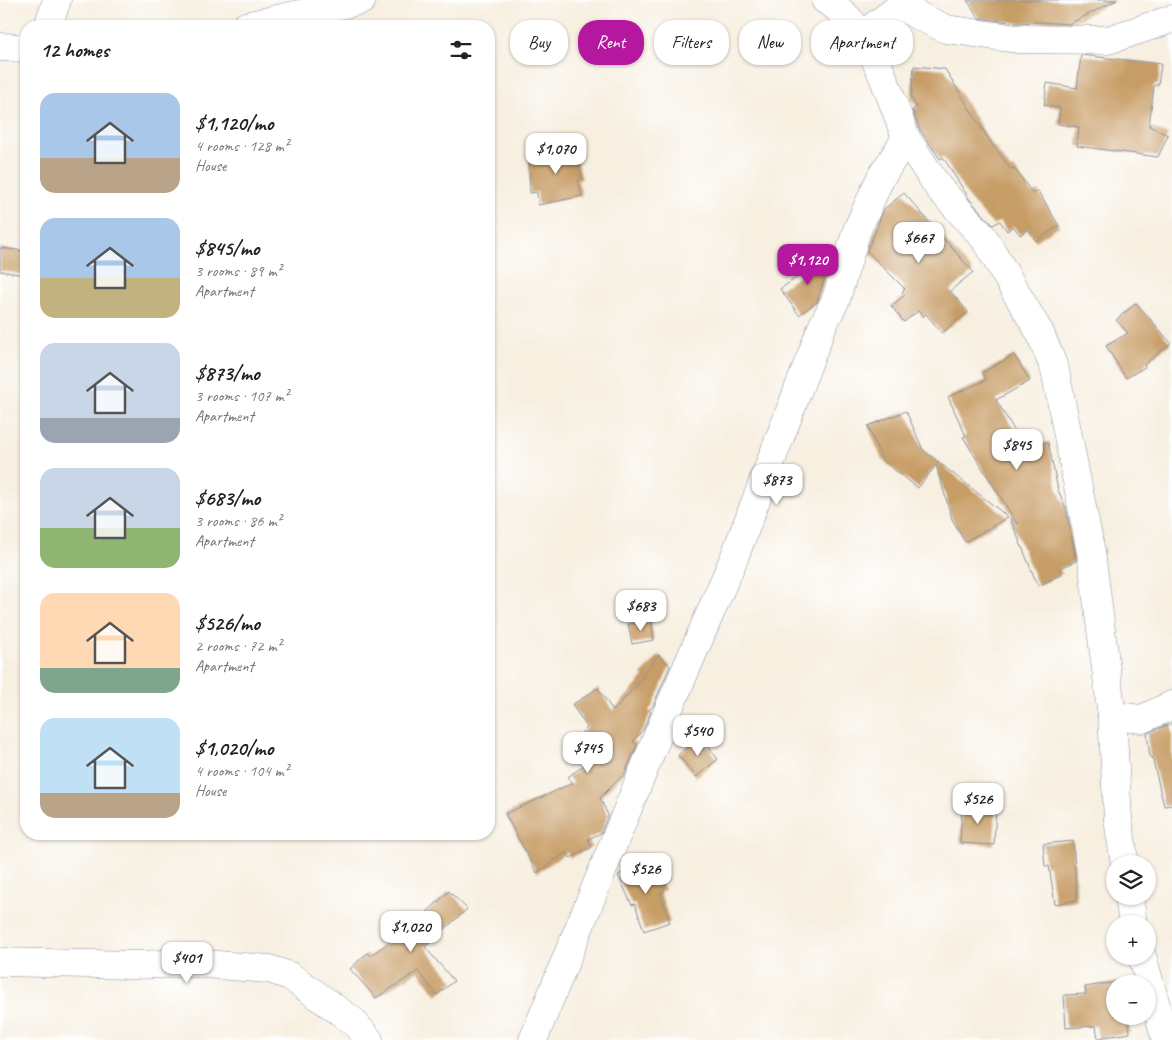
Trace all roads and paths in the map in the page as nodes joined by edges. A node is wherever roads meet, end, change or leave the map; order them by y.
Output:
1 (57, 0) edge
2 (362, 0) edge
3 (825, 0) edge
4 (905, 3) edge
5 (1172, 19) edge
6 (50, 20) edge
7 (273, 20) edge
8 (847, 20) edge
9 (882, 20) edge
10 (0, 47) edge
11 (20, 48) edge
12 (878, 65) edge
13 (906, 138) junction
14 (1172, 705) edge
15 (1112, 716) junction
16 (1123, 855) edge
17 (0, 962) edge
18 (1145, 965) edge
19 (369, 1040) edge
20 (533, 1040) edge
21 (1166, 1040) edge

1 - 6 street
2 - 7 street
3 - 8 street
4 - 5 street
4 - 9 street
10 - 11 street
12 - 13 street
13 - 15 street
13 - 20 street
14 - 15 street
15 - 16 street
17 - 19 street
18 - 21 street

